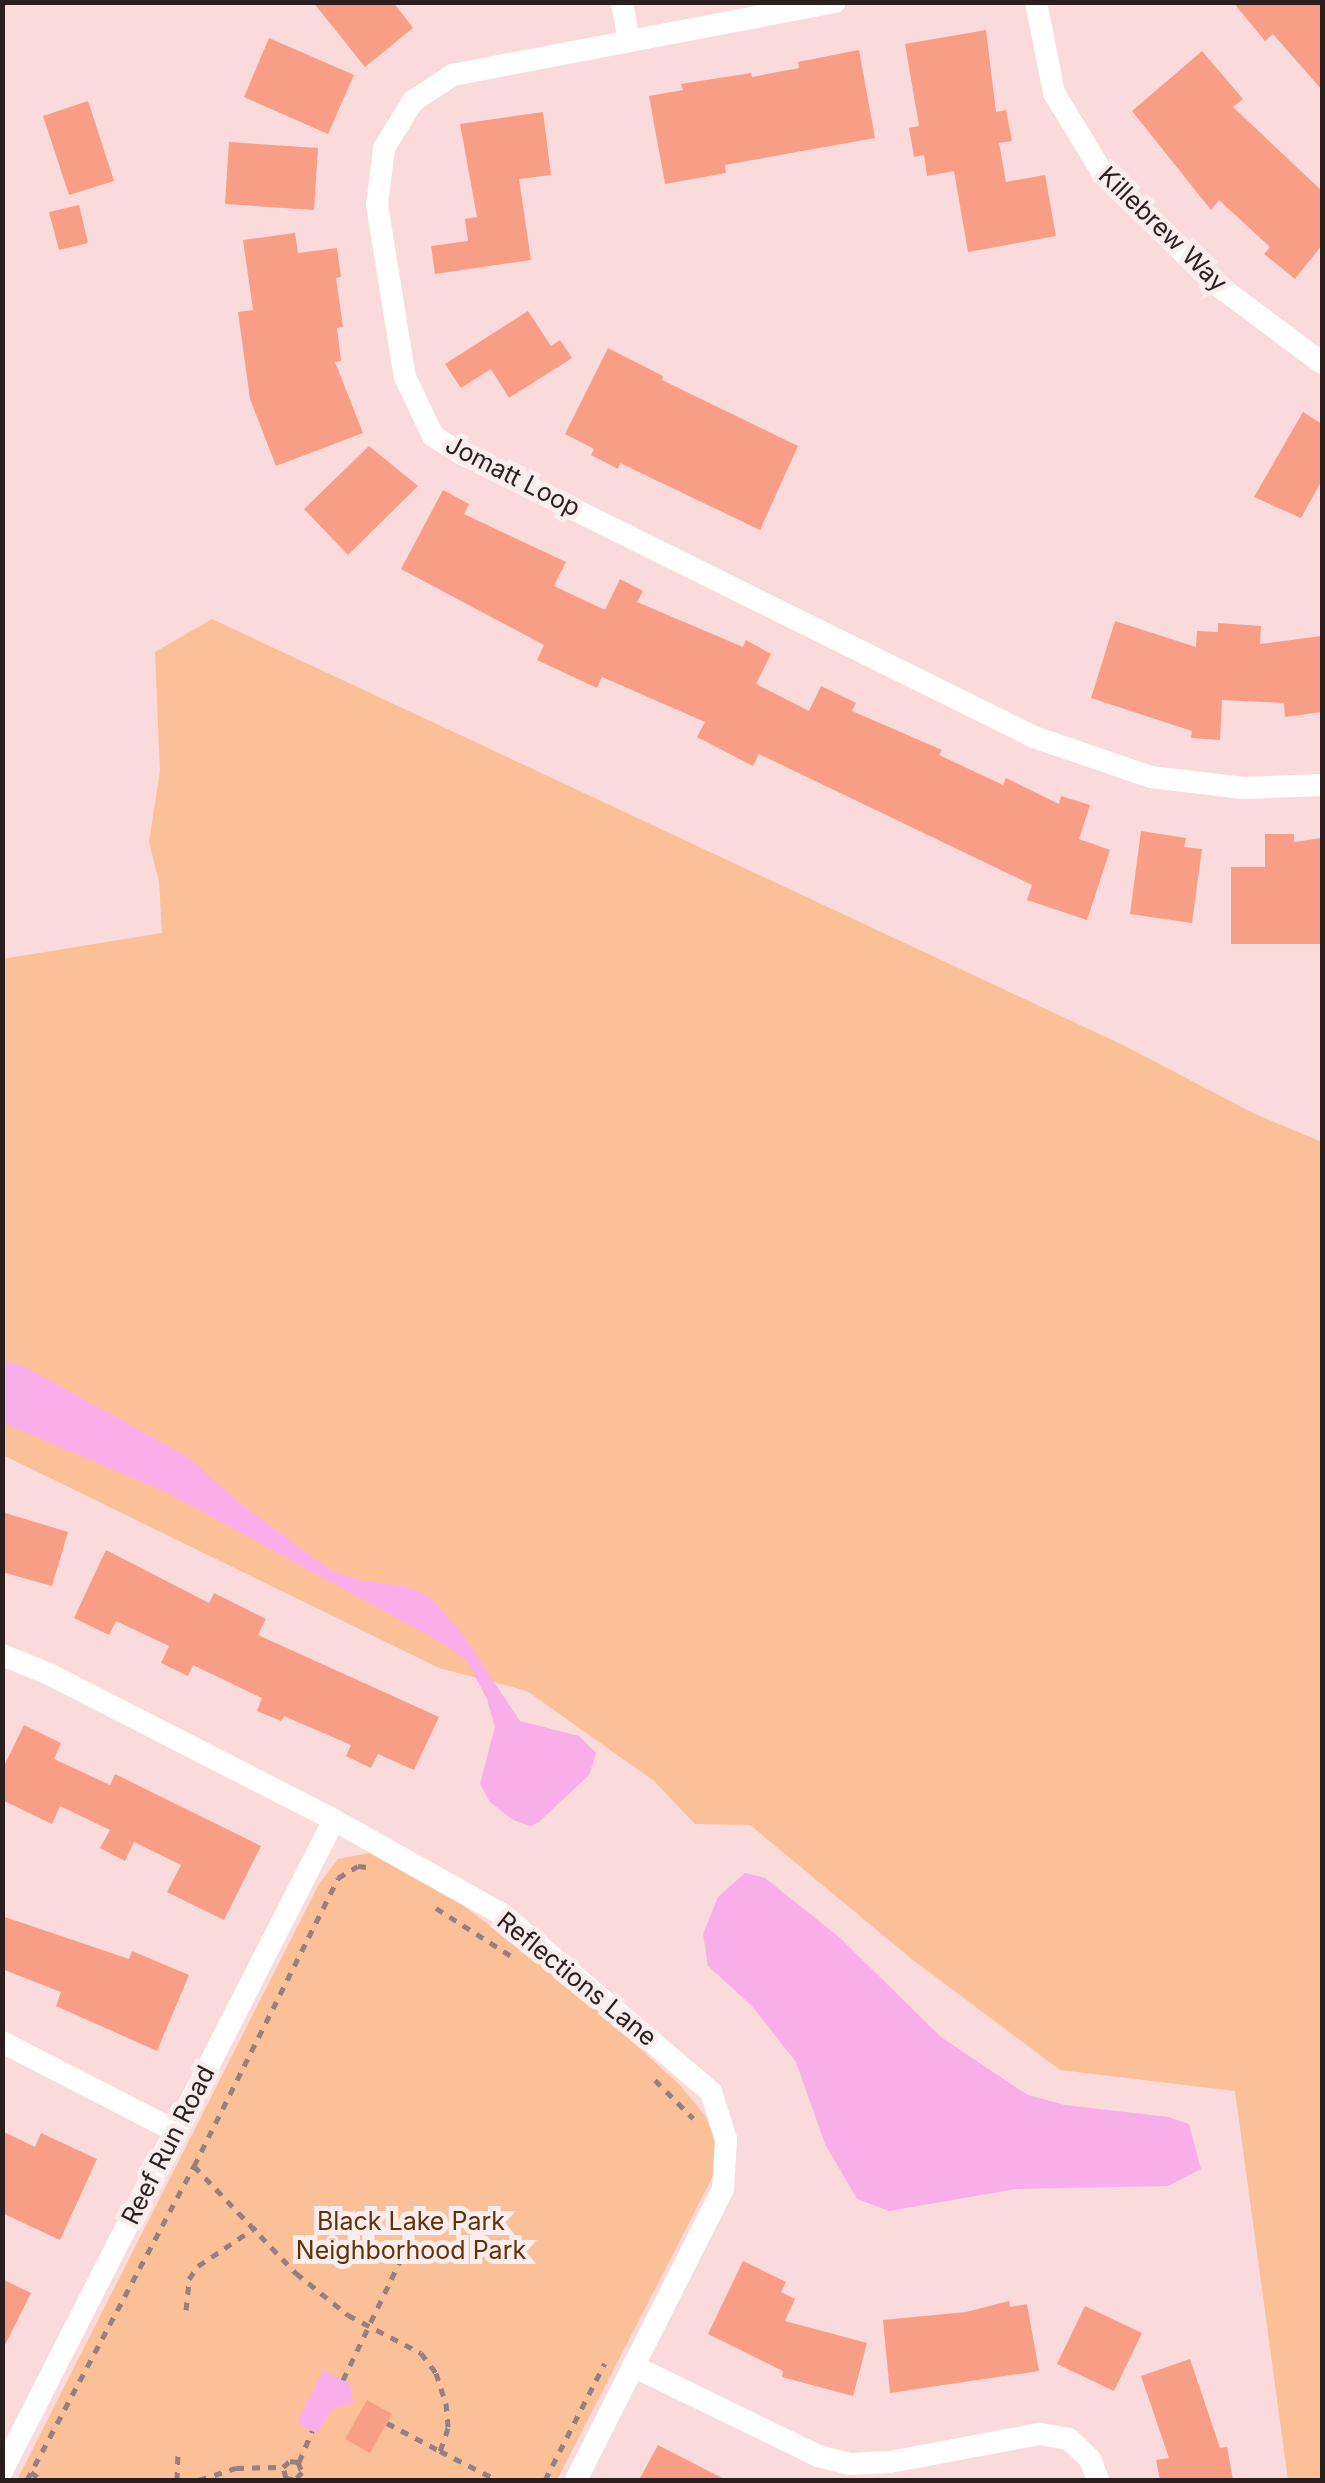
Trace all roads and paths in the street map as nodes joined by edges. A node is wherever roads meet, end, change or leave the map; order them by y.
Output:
1 (622, 2) edge
2 (835, 2) edge
3 (1036, 2) edge
4 (629, 41) junction
5 (1322, 362) edge
6 (1322, 785) edge
7 (2, 1655) edge
8 (334, 1820) junction
9 (375, 1868) dead end
10 (422, 1899) dead end
11 (516, 1960) dead end
12 (2, 2042) edge
13 (650, 2075) dead end
14 (175, 2131) junction
15 (699, 2131) dead end
16 (194, 2166) junction
17 (256, 2227) junction
18 (401, 2259) dead end
19 (186, 2310) dead end
20 (369, 2325) junction
21 (607, 2360) dead end
22 (634, 2366) junction
23 (343, 2380) dead end
24 (386, 2423) dead end
25 (312, 2432) dead end
26 (9, 2444) edge
27 (440, 2450) junction
28 (178, 2451) dead end
29 (298, 2462) junction
30 (283, 2467) junction
31 (2, 2471) edge
32 (31, 2472) junction
33 (302, 2472) junction
34 (27, 2480) edge
35 (42, 2480) edge
36 (178, 2480) edge
37 (200, 2480) edge
38 (310, 2480) edge
39 (498, 2480) edge
40 (545, 2480) edge
41 (576, 2480) edge
42 (1098, 2480) edge

1 - 4 street
2 - 4 street, Jomatt Loop
3 - 5 street, Killebrew Way
4 - 6 street, Jomatt Loop
7 - 8 street, Reflections Lane
8 - 14 street, Reef Run Road
8 - 22 street, Reflections Lane
9 - 16 path
10 - 11 path
12 - 14 street
13 - 15 path
14 - 26 street, Reef Run Road
16 - 17 path
16 - 32 path
17 - 19 path
17 - 20 path
18 - 20 path
20 - 23 path
20 - 27 path
21 - 40 path
22 - 41 street, Reflections Lane
22 - 42 street
24 - 27 path
25 - 29 path
26 - 31 street, Reef Run Road
27 - 39 path
28 - 36 path
29 - 30 path
29 - 33 path
30 - 33 path
30 - 37 path
32 - 34 path
32 - 35 path
33 - 38 path

